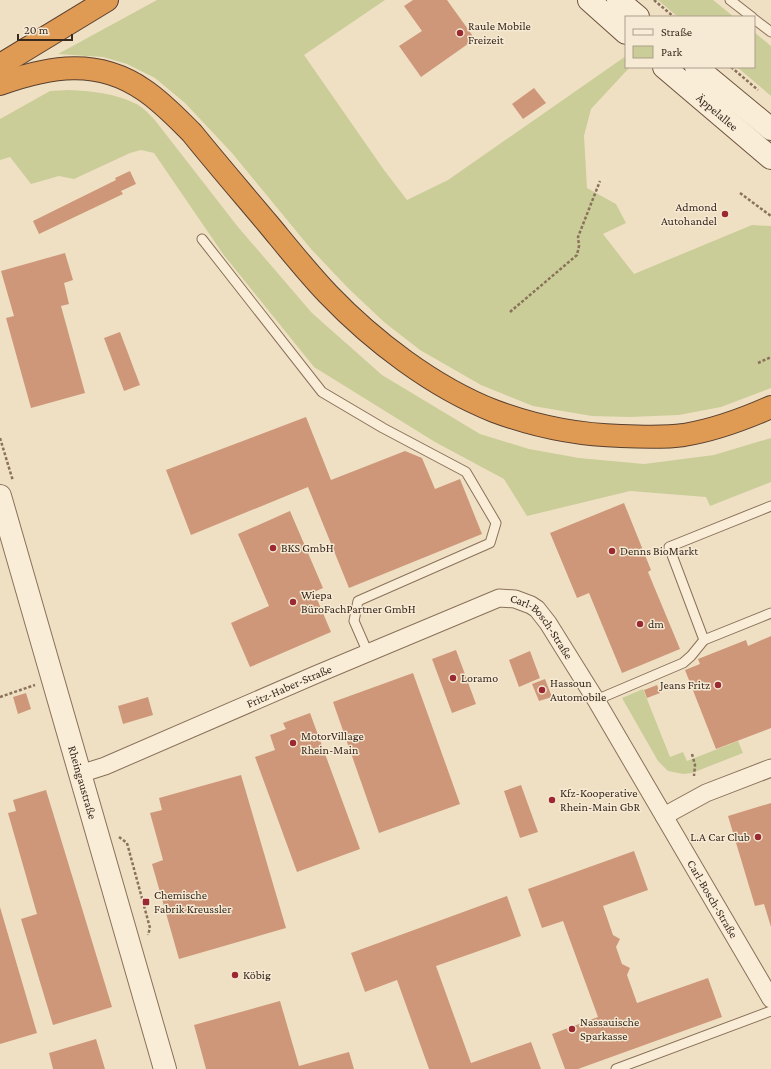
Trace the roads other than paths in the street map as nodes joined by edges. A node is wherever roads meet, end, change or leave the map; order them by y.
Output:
1 (107, 0) edge
2 (589, 0) edge
3 (618, 0) edge
4 (730, 0) edge
5 (637, 16) edge
6 (750, 16) edge
7 (755, 20) edge
8 (625, 32) edge
9 (771, 32) edge
10 (0, 65) edge
11 (665, 68) edge
12 (697, 68) edge
13 (0, 84) edge
14 (771, 129) edge
15 (771, 158) edge
16 (202, 239) dead end
17 (771, 407) edge
18 (0, 496) edge
19 (771, 506) edge
20 (499, 598) joint
21 (771, 613) edge
22 (704, 640) junction
23 (368, 653) junction
24 (596, 700) junction
25 (771, 768) edge
26 (80, 774) junction
27 (664, 816) junction
28 (771, 999) edge
29 (771, 1011) edge
30 (164, 1069) edge
31 (616, 1069) edge

1 - 10 highway
2 - 8 street
3 - 5 street
4 - 6 lane
7 - 9 lane
11 - 15 street, Äppelallee
12 - 14 street, Äppelallee
13 - 17 highway
16 - 23 lane
18 - 26 street, Rheingaustraße
19 - 22 lane
20 - 23 street, Fritz-Haber-Straße
20 - 24 street, Carl-Bosch-Straße
21 - 22 lane
22 - 24 lane
23 - 26 street, Fritz-Haber-Straße
24 - 27 street, Carl-Bosch-Straße
25 - 27 street
26 - 30 street, Rheingaustraße
27 - 28 street, Carl-Bosch-Straße
29 - 31 lane

